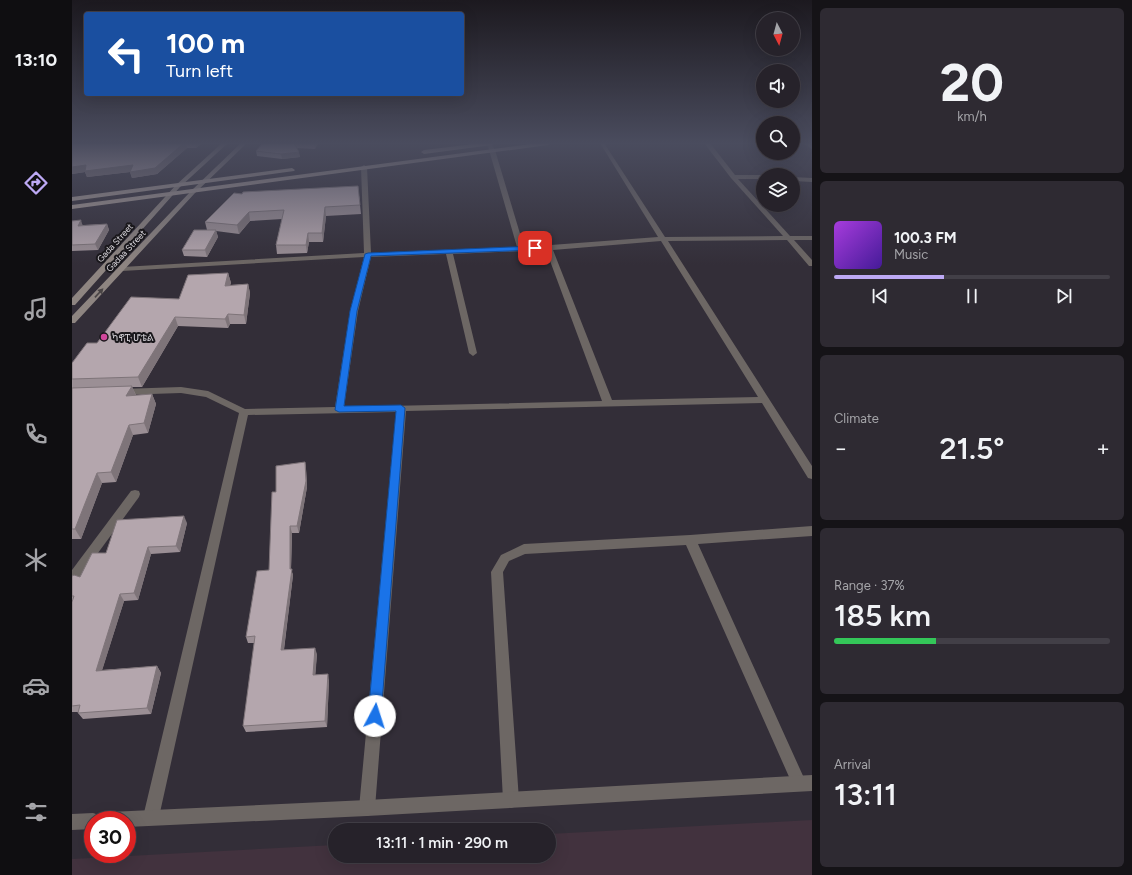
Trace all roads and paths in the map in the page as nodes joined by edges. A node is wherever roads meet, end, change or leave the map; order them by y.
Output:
1 (180, 184) edge
2 (195, 184) edge
3 (201, 184) edge
4 (249, 184) edge
5 (365, 184) edge
6 (502, 184) edge
7 (628, 184) edge
8 (739, 184) edge
9 (178, 186) junction
10 (193, 192) junction
11 (170, 194) junction
12 (72, 200) edge
13 (72, 207) edge
14 (812, 238) edge
15 (663, 239) junction
16 (788, 239) junction
17 (549, 248) junction
18 (521, 249) junction
19 (449, 252) junction
20 (368, 254) junction
21 (812, 264) edge
22 (122, 269) junction
23 (72, 303) edge
24 (72, 321) edge
25 (473, 352) dead end
26 (111, 392) edge
27 (764, 400) junction
28 (608, 403) junction
29 (401, 408) junction
30 (339, 410) junction
31 (244, 412) junction
32 (812, 475) edge
33 (135, 494) dead end
34 (812, 531) edge
35 (690, 540) junction
36 (72, 579) edge
37 (806, 783) edge
38 (511, 800) junction
39 (367, 808) junction
40 (151, 818) junction
41 (136, 819) edge
42 (84, 821) edge
43 (72, 822) edge

1 - 9 main road, Gada Street
2 - 9 main road
3 - 10 main road, Gadaa Street
4 - 10 main road
5 - 20 street
6 - 18 street
7 - 15 street
8 - 16 street
9 - 11 main road, Gada Street
9 - 12 main road
10 - 11 main road
10 - 22 main road, Gadaa Street
11 - 13 main road
11 - 23 main road, Gada Street
14 - 16 street
15 - 16 street
15 - 17 street
15 - 27 street
16 - 21 street
17 - 18 street
17 - 28 street
18 - 19 street
19 - 20 street
19 - 25 street
20 - 22 street
20 - 30 street
24 -> 22 main road, Gadaa Street
26 - 31 street
27 - 28 street
27 - 32 street
28 - 29 street
29 - 30 street
29 - 39 street
30 - 31 street
31 - 40 street
33 - 36 street
34 - 35 street
35 - 37 street
35 - 38 street
37 - 38 street
38 - 39 street
39 - 40 street
40 - 41 street
42 - 43 street

